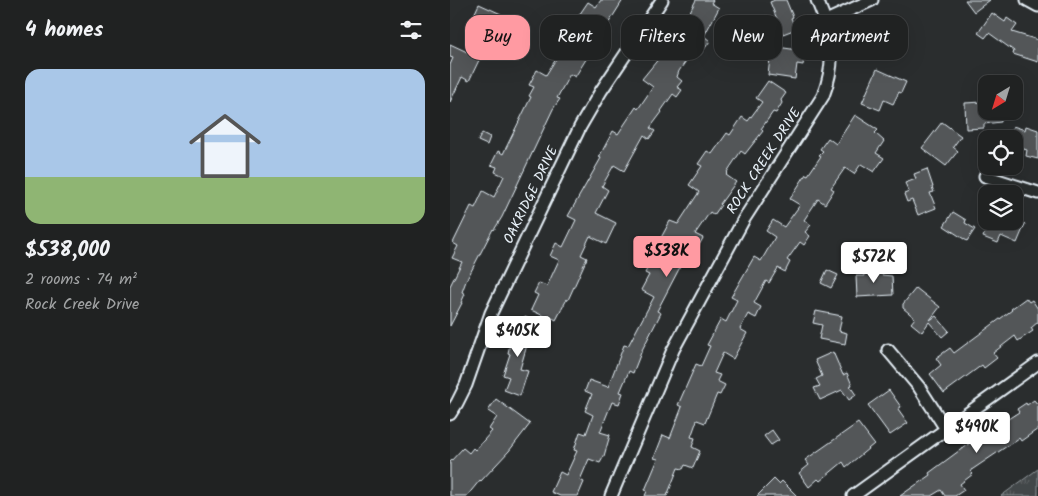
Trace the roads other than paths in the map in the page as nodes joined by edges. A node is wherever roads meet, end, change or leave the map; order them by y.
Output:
1 (662, 0) edge
2 (817, 0) edge
3 (872, 0) edge
4 (1027, 0) edge
5 (1038, 6) edge
6 (824, 15) edge
7 (838, 15) edge
8 (832, 60) edge
9 (985, 176) dead end
10 (1038, 193) edge
11 (888, 350) dead end
12 (1038, 363) edge
13 (450, 414) edge
14 (946, 429) junction
15 (611, 496) edge
16 (853, 496) edge

1 - 13 street, OAKRIDGE DRIVE
2 - 6 street, ROCK CREEK DRIVE
3 - 7 street
4 - 5 street
8 - 15 street, ROCK CREEK DRIVE
9 - 10 street
11 - 14 street
12 - 14 street
14 - 16 street

